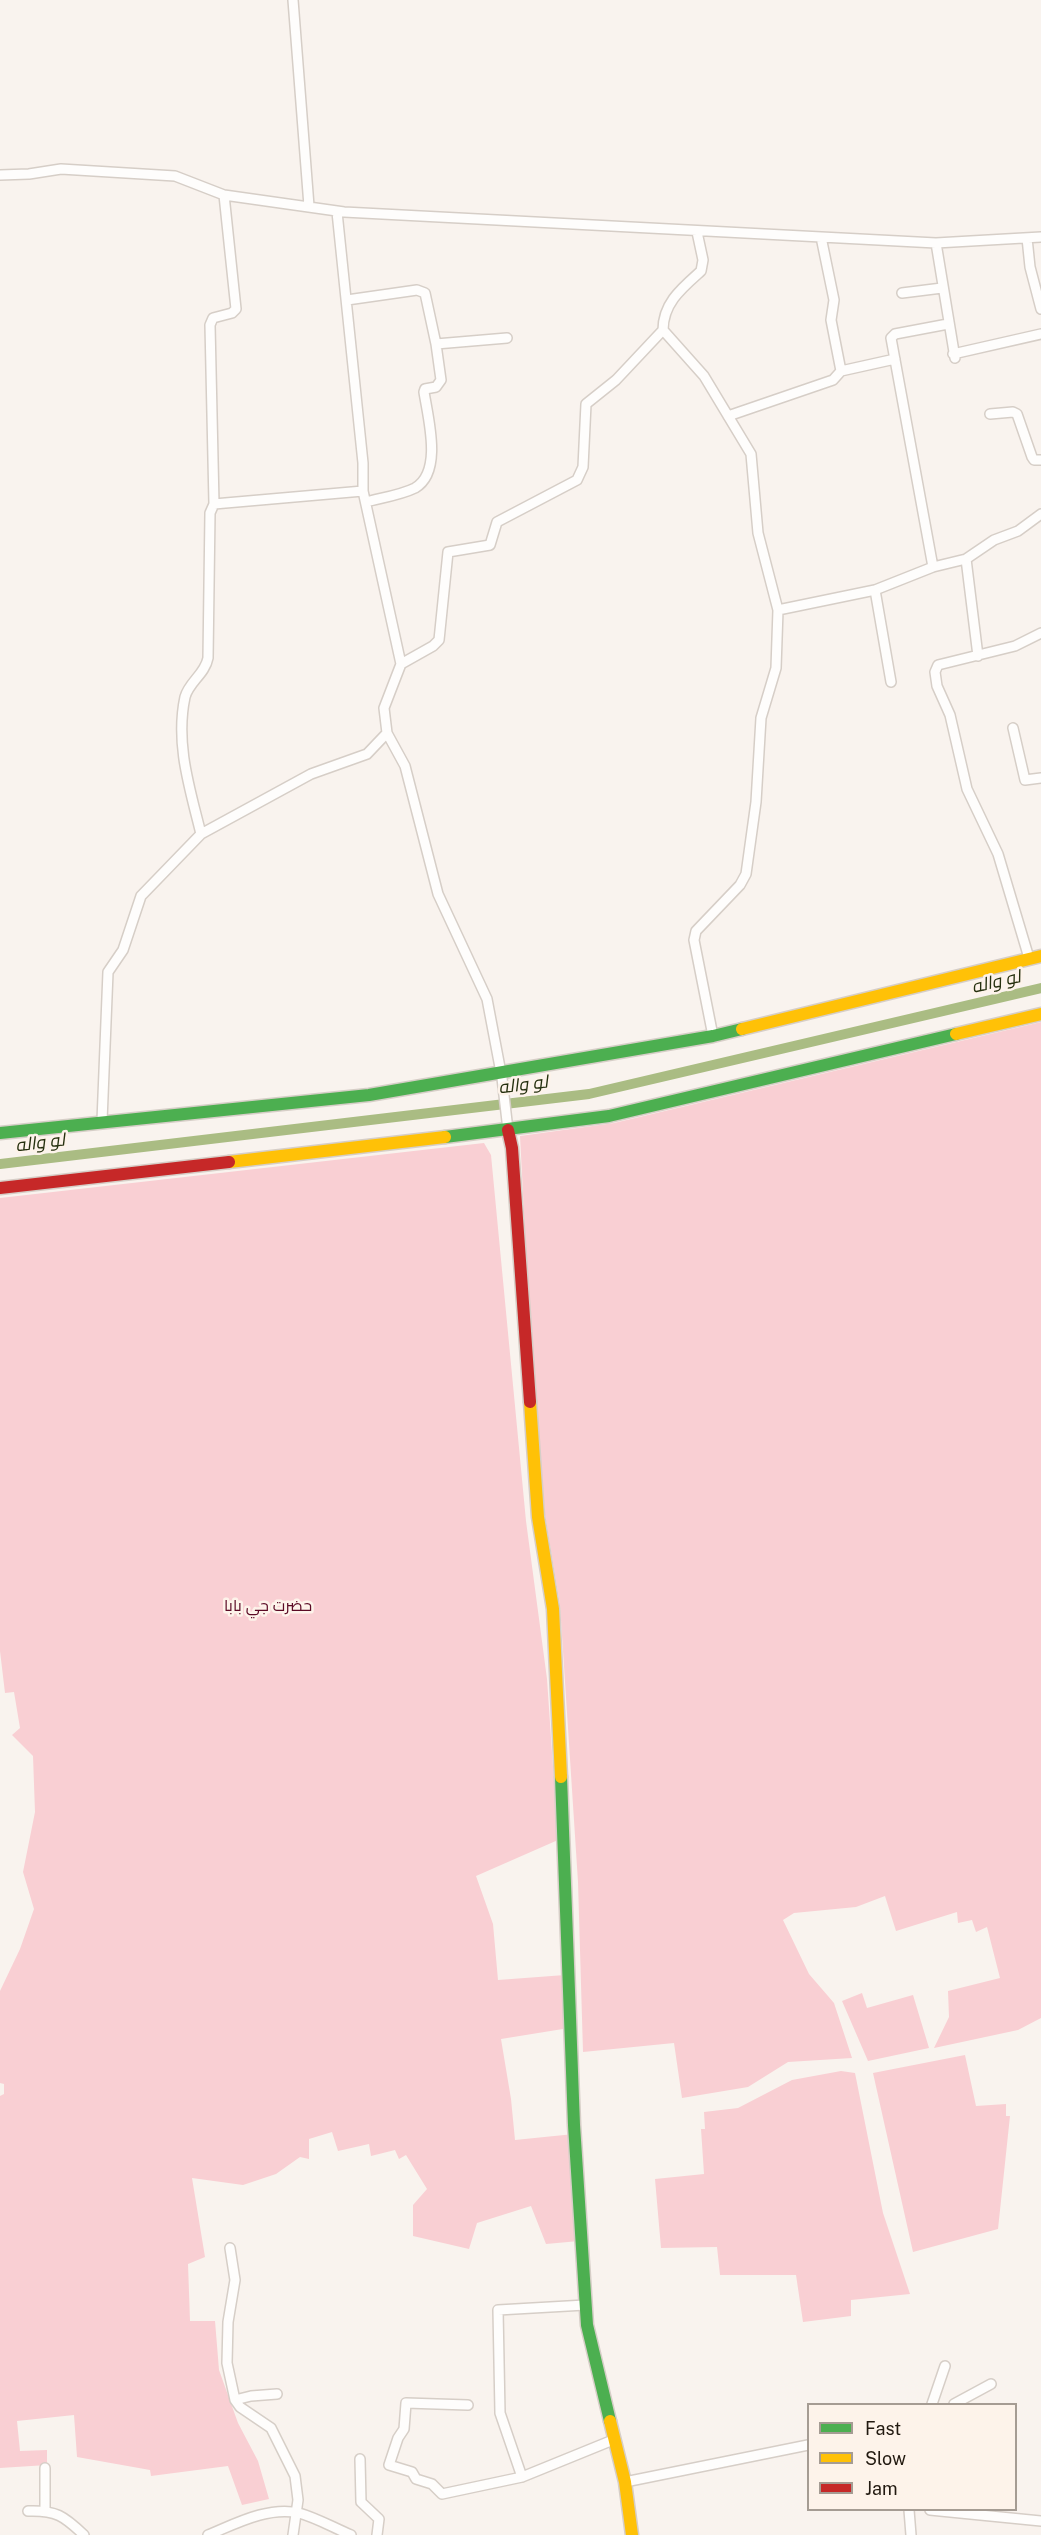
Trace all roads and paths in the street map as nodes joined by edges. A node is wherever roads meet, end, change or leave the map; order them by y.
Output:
1 (293, 0) edge
2 (0, 175) edge
3 (224, 195) junction
4 (309, 206) junction
5 (337, 212) junction
6 (697, 232) junction
7 (820, 237) junction
8 (1041, 237) edge
9 (1027, 238) junction
10 (936, 243) junction
11 (942, 288) junction
12 (902, 293) dead end
13 (346, 300) junction
14 (1041, 309) edge
15 (948, 324) junction
16 (663, 330) junction
17 (1041, 334) edge
18 (507, 338) dead end
19 (436, 344) junction
20 (895, 358) junction
21 (841, 371) junction
22 (990, 414) dead end
23 (728, 416) junction
24 (1041, 460) edge
25 (363, 491) junction
26 (366, 502) junction
27 (214, 504) junction
28 (1041, 514) edge
29 (966, 559) junction
30 (933, 567) junction
31 (875, 590) junction
32 (778, 610) junction
33 (1041, 633) edge
34 (978, 656) junction
35 (401, 664) junction
36 (891, 682) dead end
37 (1013, 729) dead end
38 (387, 733) junction
39 (1041, 778) edge
40 (201, 834) junction
41 (1035, 957) edge
42 (1041, 1014) edge
43 (713, 1036) junction
44 (502, 1075) junction
45 (102, 1121) junction
46 (507, 1124) junction
47 (0, 1133) edge
48 (0, 1188) edge
49 (230, 2248) dead end
50 (585, 2305) junction
51 (945, 2366) dead end
52 (991, 2384) dead end
53 (277, 2394) dead end
54 (235, 2400) junction
55 (932, 2403) edge
56 (956, 2403) edge
57 (468, 2404) dead end
58 (613, 2440) junction
59 (807, 2445) edge
60 (360, 2459) dead end
61 (45, 2468) dead end
62 (522, 2477) junction
63 (625, 2482) junction
64 (45, 2510) junction
65 (28, 2511) dead end
66 (909, 2511) edge
67 (940, 2511) edge
68 (296, 2512) junction
69 (1041, 2521) edge
70 (84, 2535) edge
71 (208, 2535) edge
72 (293, 2535) edge
73 (351, 2535) edge
74 (377, 2535) edge
75 (632, 2535) edge
76 (911, 2535) edge

1 - 4 street
2 - 3 street
3 - 4 street
3 - 27 street
4 - 5 street
5 - 6 street
5 - 13 street
6 - 7 street
6 - 16 street
7 - 10 street
7 - 21 street
8 - 9 street
9 - 10 street
9 - 14 street
10 - 11 street
11 - 12 street
11 - 15 street
13 - 19 street
13 - 25 street
15 - 17 street
15 - 20 street
16 - 23 street
16 - 35 street
18 - 19 street
19 - 26 street
20 - 21 street
20 - 30 street
21 - 23 street
22 - 24 street
23 - 32 street
25 - 26 street
25 - 27 street
26 - 35 street
27 - 40 street
28 - 29 street
29 - 30 street
29 - 34 street
30 - 31 street
31 - 32 street
31 - 36 street
32 - 43 street
33 - 34 street
34 - 41 street
35 - 38 street
37 - 39 street
38 - 40 street
38 - 44 street
40 - 45 street
41 - 43 street
42 - 46 street
43 - 44 street
44 - 45 street
44 - 46 street
45 - 47 street
46 - 48 street
46 - 50 street
49 - 54 street
50 - 58 street
50 - 62 street
51 - 55 street
52 - 56 street
53 - 54 street
54 - 68 street
57 - 62 street
58 - 62 street
58 - 63 street
59 - 63 street
60 - 74 street
61 - 64 street
63 - 75 street
64 - 65 street
64 - 70 street
66 - 76 street
67 - 69 street
68 - 71 street
68 - 72 street
68 - 73 street

